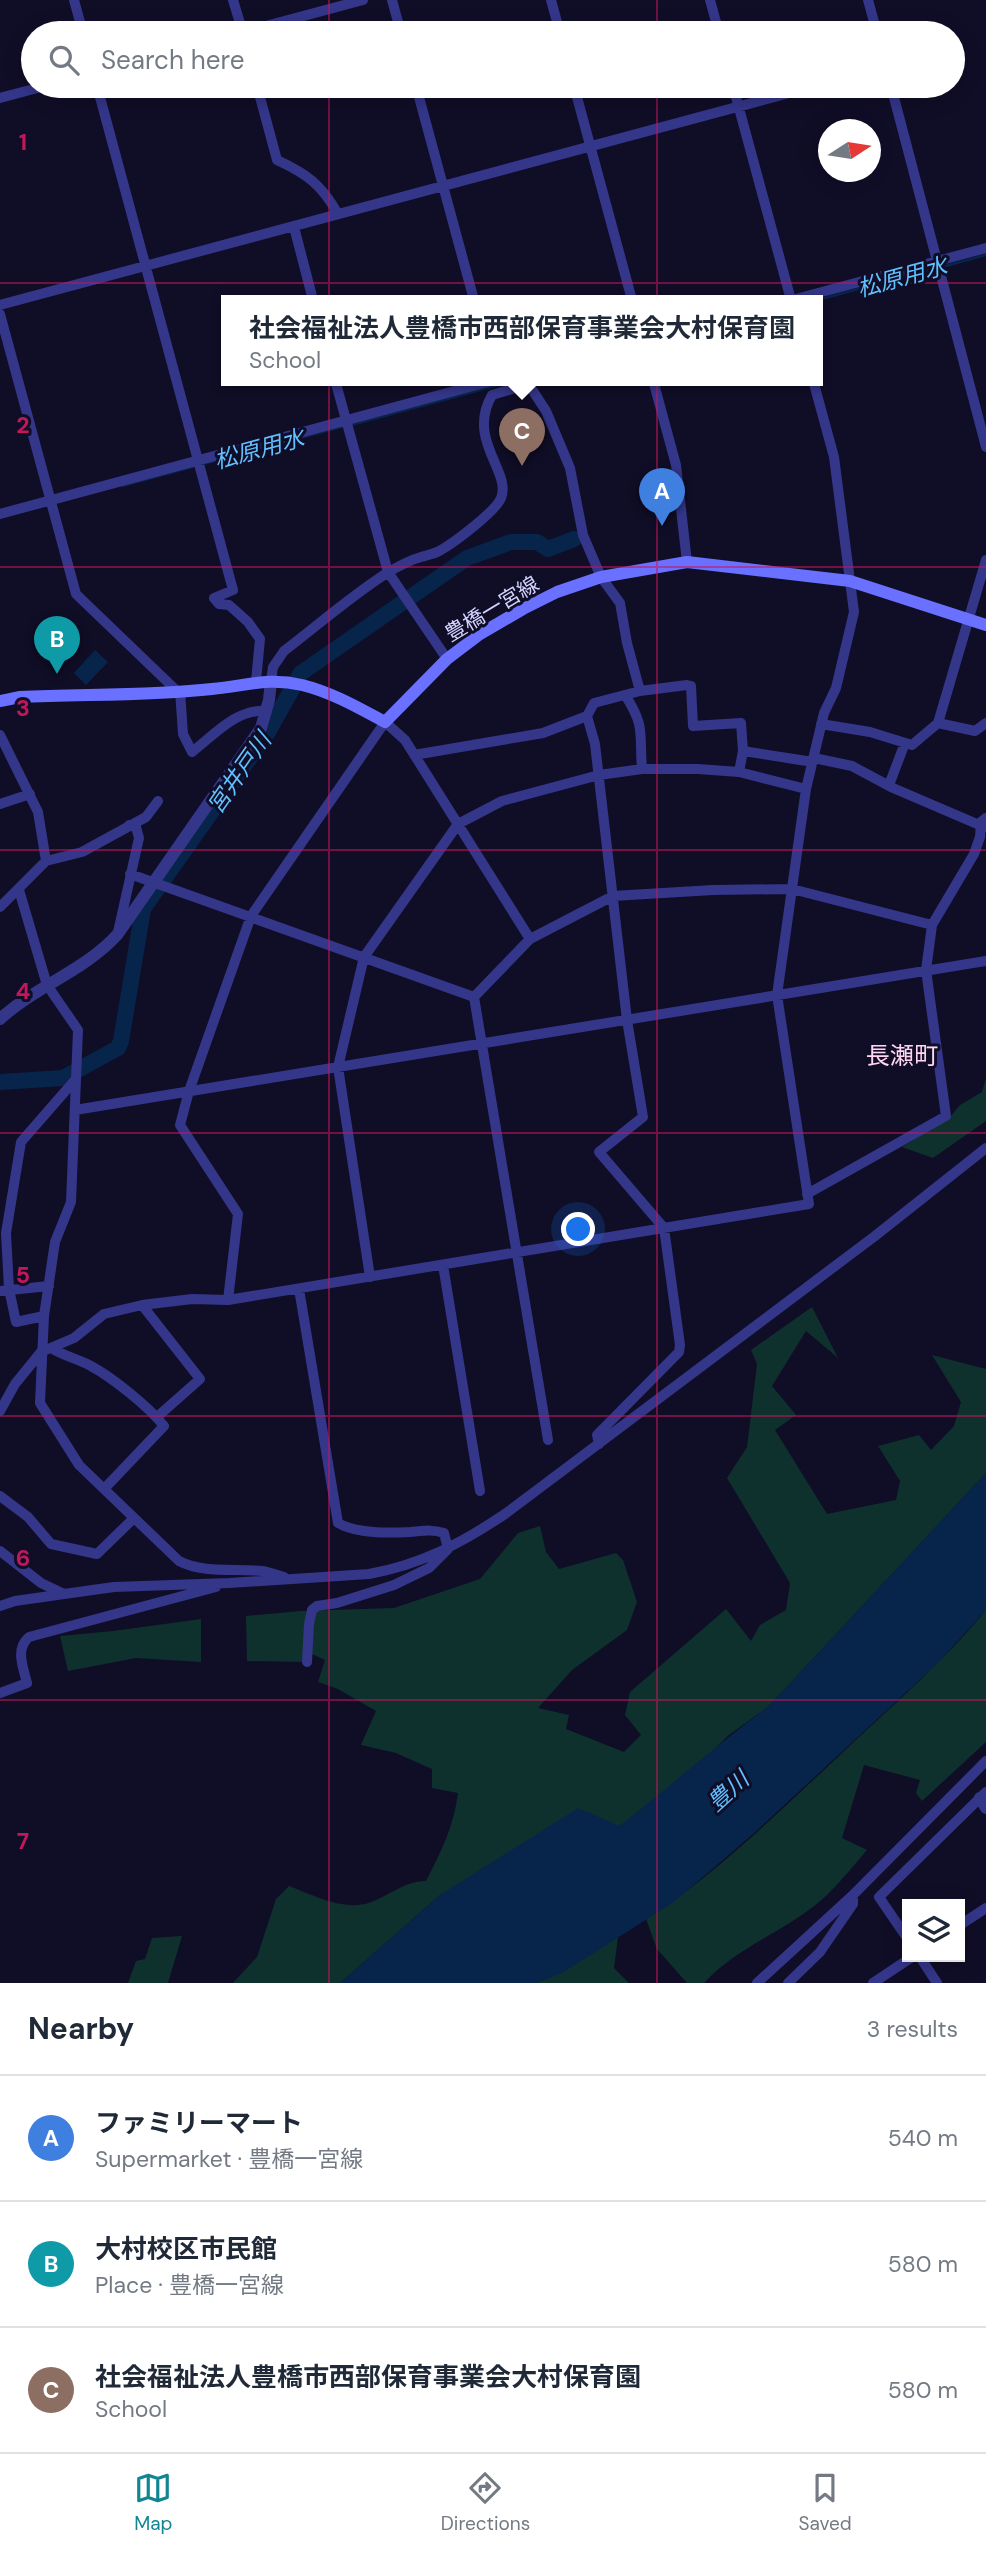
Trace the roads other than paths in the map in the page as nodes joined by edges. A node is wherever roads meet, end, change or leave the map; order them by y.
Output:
1 (74, 0) edge
2 (233, 0) edge
3 (363, 0) edge
4 (392, 0) edge
5 (551, 0) edge
6 (710, 0) edge
7 (869, 0) edge
8 (80, 21) edge
9 (239, 21) edge
10 (286, 21) edge
11 (398, 21) edge
12 (557, 21) edge
13 (716, 21) edge
14 (874, 21) edge
15 (21, 92) edge
16 (0, 98) edge
17 (100, 98) edge
18 (260, 98) edge
19 (419, 98) edge
20 (577, 98) edge
21 (736, 98) edge
22 (772, 98) edge
23 (894, 98) edge
24 (739, 107) junction
25 (590, 145) junction
26 (444, 187) junction
27 (338, 214) junction
28 (294, 227) junction
29 (986, 248) edge
30 (939, 265) junction
31 (146, 266) junction
32 (312, 295) edge
33 (473, 295) edge
34 (631, 295) edge
35 (791, 295) edge
36 (813, 295) edge
37 (0, 305) edge
38 (0, 314) edge
39 (337, 386) edge
40 (489, 386) edge
41 (496, 386) edge
42 (526, 386) edge
43 (655, 386) edge
44 (815, 386) edge
45 (347, 423) junction
46 (984, 430) edge
47 (986, 447) edge
48 (199, 463) junction
49 (52, 503) junction
50 (0, 514) edge
51 (986, 560) edge
52 (687, 562) junction
53 (388, 572) junction
54 (601, 577) junction
55 (850, 581) junction
56 (970, 620) junction
57 (986, 625) edge
58 (447, 659) junction
59 (257, 681) junction
60 (271, 681) junction
61 (178, 691) junction
62 (640, 691) junction
63 (625, 695) junction
64 (0, 701) edge
65 (267, 711) junction
66 (587, 716) junction
67 (384, 722) junction
68 (939, 723) junction
69 (821, 724) junction
70 (984, 728) edge
71 (0, 735) edge
72 (905, 743) junction
73 (743, 751) junction
74 (414, 755) junction
75 (813, 760) junction
76 (642, 769) junction
77 (739, 772) junction
78 (599, 775) junction
79 (889, 785) junction
80 (806, 789) junction
81 (30, 794) junction
82 (158, 801) dead end
83 (0, 804) edge
84 (458, 824) junction
85 (984, 824) edge
86 (129, 825) junction
87 (46, 861) junction
88 (130, 874) junction
89 (159, 883) junction
90 (792, 889) junction
91 (19, 890) junction
92 (613, 896) junction
93 (0, 907) edge
94 (251, 916) junction
95 (932, 925) junction
96 (117, 935) junction
97 (530, 939) junction
98 (364, 957) junction
99 (986, 961) edge
100 (926, 970) junction
101 (47, 985) junction
102 (777, 995) junction
103 (474, 997) junction
104 (0, 1019) edge
105 (627, 1020) junction
106 (482, 1043) junction
107 (338, 1067) junction
108 (75, 1078) junction
109 (189, 1091) junction
110 (75, 1110) junction
111 (986, 1148) edge
112 (807, 1194) junction
113 (664, 1228) junction
114 (516, 1252) junction
115 (443, 1265) junction
116 (370, 1277) junction
117 (49, 1286) junction
118 (299, 1289) junction
119 (5, 1290) edge
120 (228, 1300) junction
121 (142, 1305) junction
122 (44, 1316) junction
123 (51, 1348) junction
124 (41, 1352) junction
125 (0, 1411) edge
126 (158, 1417) junction
127 (548, 1440) dead end
128 (600, 1444) junction
129 (104, 1489) junction
130 (480, 1491) dead end
131 (0, 1496) edge
132 (134, 1518) junction
133 (448, 1549) junction
134 (0, 1551) edge
135 (294, 1580) junction
136 (229, 1583) junction
137 (65, 1594) junction
138 (0, 1606) edge
139 (307, 1662) dead end
140 (0, 1693) edge
141 (986, 1761) edge
142 (984, 1799) edge
143 (853, 1895) junction
144 (986, 1908) edge
145 (965, 1922) edge
146 (902, 1931) edge
147 (904, 1962) edge
148 (923, 1962) edge
149 (757, 1983) edge
150 (788, 1983) edge
151 (873, 1983) edge
152 (937, 1983) edge

1 - 8 street
2 - 9 street
3 - 10 street
4 - 11 street
5 - 12 street
6 - 13 street
7 - 14 street
15 - 16 street
17 - 31 street
18 - 27 street
19 - 26 street
20 - 25 street
21 - 24 street
22 - 24 street
23 - 30 street
24 - 25 street
24 - 35 street
25 - 26 street
25 - 34 street
26 - 27 street
26 - 33 street
27 - 28 street
28 - 31 street
28 - 32 street
29 - 30 street
30 - 36 street
30 - 46 street
31 - 37 street
31 - 48 street
38 - 49 street
39 - 45 street
40 - 45 street
41 - 53 street
42 - 54 street
43 - 52 street
44 - 55 street
45 - 48 street
45 - 53 street
46 - 47 street
48 - 49 street
48 - 59 street
49 - 50 street
49 - 61 street
51 - 56 street
52 - 54 main road, 豊橋一宮線
52 - 55 main road, 豊橋一宮線
53 - 58 street
53 - 60 street
54 - 58 main road, 豊橋一宮線
54 - 62 street
55 - 56 main road, 豊橋一宮線
55 - 69 street
56 - 57 main road, 豊橋一宮線
56 - 68 street
58 - 67 main road, 豊橋一宮線
59 - 60 main road
59 - 61 main road
60 - 65 street
60 - 67 main road
61 - 64 main road
61 - 65 street
62 - 63 street
62 - 73 street
63 - 66 street
63 - 76 street
65 - 89 street
66 - 74 street
66 - 78 street
67 - 74 street
67 - 94 street
68 - 70 street
68 - 72 street
69 - 72 street
69 - 75 street
71 - 81 street
72 - 79 street
73 - 75 street
73 - 77 street
74 - 84 street
75 - 79 street
75 - 80 street
76 - 77 street
76 - 78 street
77 - 80 street
78 - 84 street
78 - 92 street
79 - 85 street
80 - 90 street
81 - 83 street
81 - 87 street
82 - 86 street
84 - 97 street
84 - 98 street
85 - 95 street
86 - 87 street
86 - 88 street
87 - 91 street
88 - 89 street
88 - 96 street
89 - 94 street
89 - 96 street
90 - 92 street
90 - 95 street
90 - 102 street
91 - 93 street
91 - 101 street
92 - 97 street
92 - 105 street
94 - 98 street
94 - 109 street
95 - 100 street
96 - 101 street
97 - 103 street
98 - 103 street
98 - 107 street
99 - 100 street
100 - 102 street
100 - 112 street
101 - 104 street
101 - 108 street
102 - 105 street
102 - 112 street
103 - 106 street
105 - 106 street
105 - 113 street
106 - 107 street
106 - 114 street
107 - 109 street
107 - 116 street
108 - 110 street
108 - 119 street
109 - 110 street
109 - 120 street
110 - 117 street
111 - 128 street
112 - 113 street
113 - 114 street
113 - 128 street
114 - 115 street
114 - 127 street
115 - 116 street
115 - 130 street
116 - 118 street
117 - 119 street
117 - 122 street
118 - 120 street
118 - 133 street
119 - 122 street
120 - 121 street
121 - 123 street
121 - 126 street
122 - 124 street
123 - 124 street
123 - 126 street
124 - 125 street
124 - 129 street
126 - 129 street
128 - 133 street
129 - 132 street
131 - 132 street
132 - 135 street
133 - 135 street
133 - 139 street
134 - 137 street
135 - 136 street
136 - 137 street
136 - 140 street
137 - 138 street
141 - 143 street
142 - 146 street
143 - 149 street
143 - 150 street
144 - 145 street
147 - 151 street
148 - 152 street

